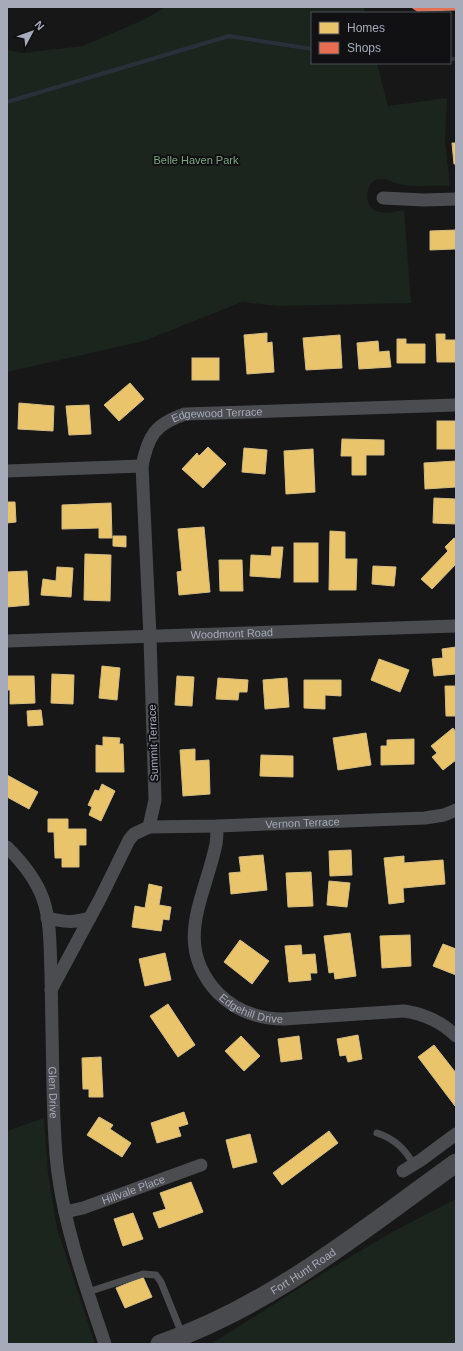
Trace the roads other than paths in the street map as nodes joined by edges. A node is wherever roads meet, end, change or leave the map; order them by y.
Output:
1 (383, 198) dead end
2 (456, 199) edge
3 (456, 405) edge
4 (142, 466) junction
5 (7, 471) edge
6 (456, 626) edge
7 (150, 637) junction
8 (7, 642) edge
9 (456, 810) edge
10 (149, 826) junction
11 (216, 826) junction
12 (7, 847) edge
13 (47, 918) junction
14 (90, 918) junction
15 (51, 990) junction
16 (456, 1036) edge
17 (377, 1133) dead end
18 (456, 1134) edge
19 (456, 1163) edge
20 (201, 1164) dead end
21 (413, 1165) junction
22 (435, 1178) junction
23 (65, 1212) junction
24 (88, 1292) junction
25 (183, 1336) junction
26 (105, 1344) edge
27 (160, 1344) edge

1 - 2 street
3 - 4 street, Edgewood Terrace
4 - 5 street
4 - 7 street, Summit Terrace
6 - 7 street, Woodmont Road
7 - 8 street, Woodmont Road
7 - 10 street, Summit Terrace
9 - 11 street, Vernon Terrace
10 - 11 street, Vernon Terrace
10 - 14 street
11 - 16 street, Edgehill Drive
12 - 13 street, Glen Drive
13 - 14 street
13 - 15 street, Glen Drive
14 - 15 street
15 - 23 street, Glen Drive
17 - 21 lane
18 - 21 street
19 - 22 main road, Fort Hunt Road
20 - 23 street, Hillvale Place
21 - 22 street
22 - 25 main road, Fort Hunt Road
23 - 24 street, Glen Drive
24 - 25 lane
24 - 26 street, Glen Drive
25 - 27 main road, Fort Hunt Road

